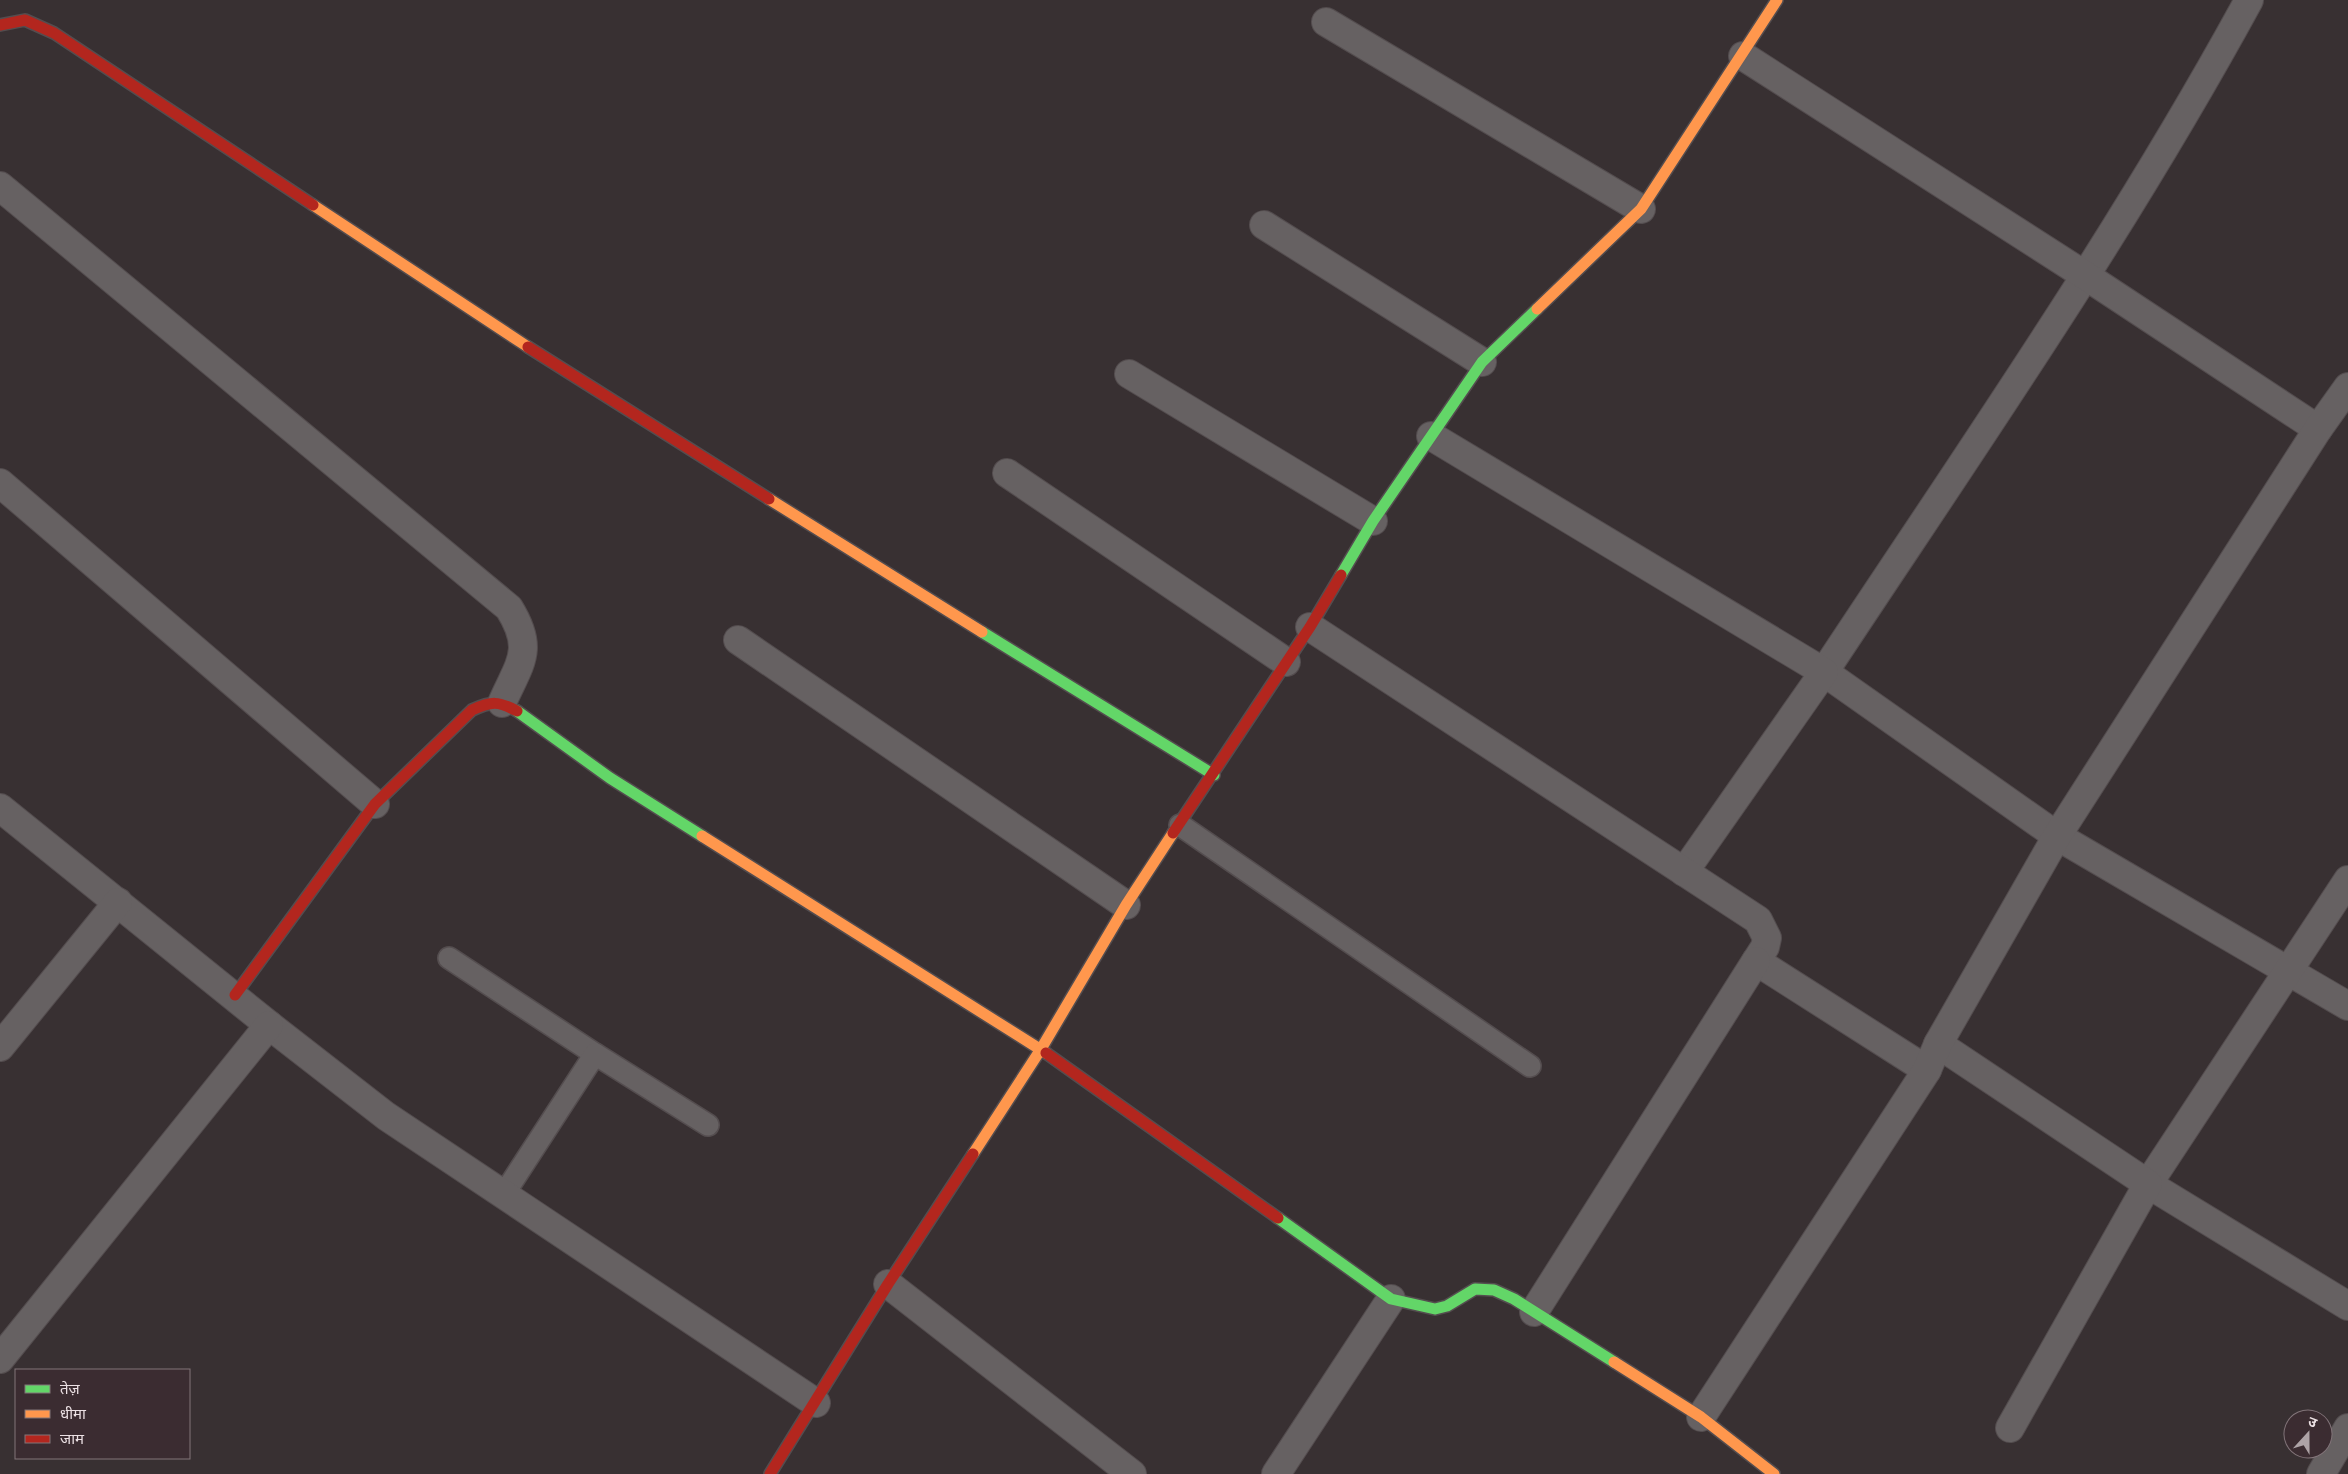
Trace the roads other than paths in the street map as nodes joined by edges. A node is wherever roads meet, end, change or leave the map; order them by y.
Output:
1 (1777, 0) edge
2 (2249, 0) edge
3 (1326, 22) dead end
4 (0, 25) edge
5 (1743, 56) junction
6 (0, 186) edge
7 (1641, 209) junction
8 (1264, 225) dead end
9 (2086, 276) junction
10 (1482, 362) junction
11 (1129, 374) dead end
12 (2348, 387) edge
13 (2318, 429) junction
14 (1431, 436) junction
15 (1006, 473) dead end
16 (0, 483) edge
17 (1373, 520) junction
18 (1310, 627) junction
19 (738, 640) dead end
20 (1286, 662) junction
21 (1824, 672) junction
22 (502, 703) junction
23 (1214, 775) junction
24 (376, 804) junction
25 (0, 808) edge
26 (1180, 825) junction
27 (2057, 836) junction
28 (1684, 872) junction
29 (2348, 880) edge
30 (118, 902) junction
31 (1126, 905) junction
32 (449, 958) dead end
33 (1756, 961) junction
34 (2288, 970) junction
35 (235, 995) junction
36 (2348, 1006) edge
37 (269, 1025) junction
38 (1938, 1044) junction
39 (0, 1047) edge
40 (1041, 1049) junction
41 (595, 1054) junction
42 (1530, 1066) dead end
43 (1926, 1070) junction
44 (708, 1125) dead end
45 (2148, 1184) junction
46 (504, 1194) junction
47 (888, 1284) junction
48 (1392, 1299) junction
49 (2348, 1306) edge
50 (1534, 1312) junction
51 (0, 1359) edge
52 (816, 1404) junction
53 (1701, 1417) junction
54 (2010, 1428) dead end
55 (2348, 1428) edge
56 (770, 1474) edge
57 (1132, 1474) edge
58 (1277, 1474) edge
59 (1774, 1474) edge
60 (2321, 1474) edge

1 - 5 street
2 - 9 street
3 - 7 street
4 - 23 street
5 - 7 street
5 - 9 street
6 - 22 street
7 - 10 street
8 - 10 street
9 - 13 street
9 - 21 street
10 - 14 street
11 - 17 street
12 - 13 street
13 - 27 street
14 - 17 street
14 - 21 street
15 - 20 street
16 - 24 street
17 - 18 street
18 - 20 street
18 - 28 street
19 - 31 street
20 - 23 street
21 - 27 street
21 - 28 street
22 - 24 street
22 - 40 street
23 - 26 street
24 - 35 street
25 - 30 street
26 - 31 street
26 - 42 lane
27 - 34 street
27 - 38 street
28 - 33 street
29 - 34 street
30 - 35 street
30 - 39 street
31 - 40 street
32 - 41 lane
33 - 43 street
33 - 50 street
34 - 36 street
34 - 45 street
35 - 37 street
37 - 46 street
37 - 51 street
38 - 43 street
38 - 45 street
40 - 47 street
40 - 48 street
41 - 44 lane
41 - 46 lane
43 - 53 street
45 - 49 street
45 - 54 street
46 - 52 street
47 - 52 street
47 - 57 street
48 - 50 street
48 - 58 street
50 - 53 street
52 - 56 street
53 - 59 street
55 - 60 street

